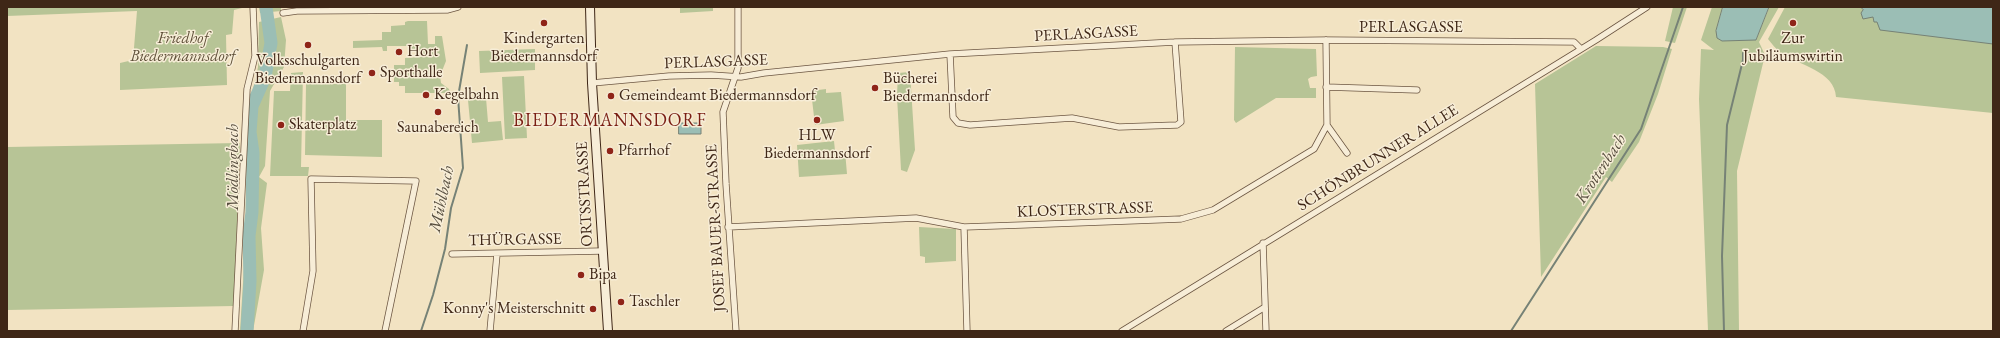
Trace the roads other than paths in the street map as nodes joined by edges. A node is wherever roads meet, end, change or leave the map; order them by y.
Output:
1 (253, 7) edge
2 (458, 7) edge
3 (590, 7) edge
4 (738, 7) edge
5 (1647, 7) edge
6 (283, 13) dead end
7 (1326, 40) junction
8 (1175, 42) junction
9 (1581, 49) junction
10 (950, 54) junction
11 (736, 77) junction
12 (592, 83) junction
13 (1326, 87) junction
14 (1417, 90) dead end
15 (1327, 125) junction
16 (1347, 153) dead end
17 (728, 227) junction
18 (964, 227) junction
19 (1263, 243) junction
20 (602, 251) junction
21 (452, 254) dead end
22 (497, 254) junction
23 (1265, 307) junction
24 (235, 331) edge
25 (303, 331) edge
26 (385, 331) edge
27 (490, 331) edge
28 (608, 331) edge
29 (736, 331) edge
30 (967, 331) edge
31 (1122, 331) edge
32 (1226, 331) edge
33 (1266, 331) edge

1 - 24 street
2 - 6 street
3 - 12 street, ORTSSTRASSE
4 - 11 street, JOSEF BAUER-STRASSE
5 - 9 street, SCHÖNBRUNNER ALLEE
7 - 8 street, PERLASGASSE
7 - 9 street, PERLASGASSE
7 - 13 street, KLOSTERSTRASSE
8 - 10 street, PERLASGASSE
8 - 10 street
9 - 19 street, SCHÖNBRUNNER ALLEE
10 - 11 street, PERLASGASSE
11 - 12 street, PERLASGASSE
11 - 17 street, JOSEF BAUER-STRASSE
12 - 20 street, ORTSSTRASSE
13 - 14 street
13 - 15 street, KLOSTERSTRASSE
15 - 16 street
15 - 18 street, KLOSTERSTRASSE
17 - 18 street, KLOSTERSTRASSE
17 - 29 street, JOSEF BAUER-STRASSE
18 - 30 street
19 - 23 street
19 - 31 street, SCHÖNBRUNNER ALLEE
20 - 22 street, THÜRGASSE
20 - 28 street, ORTSSTRASSE
21 - 22 street, THÜRGASSE
22 - 27 street
23 - 32 street
23 - 33 street
25 - 26 street

